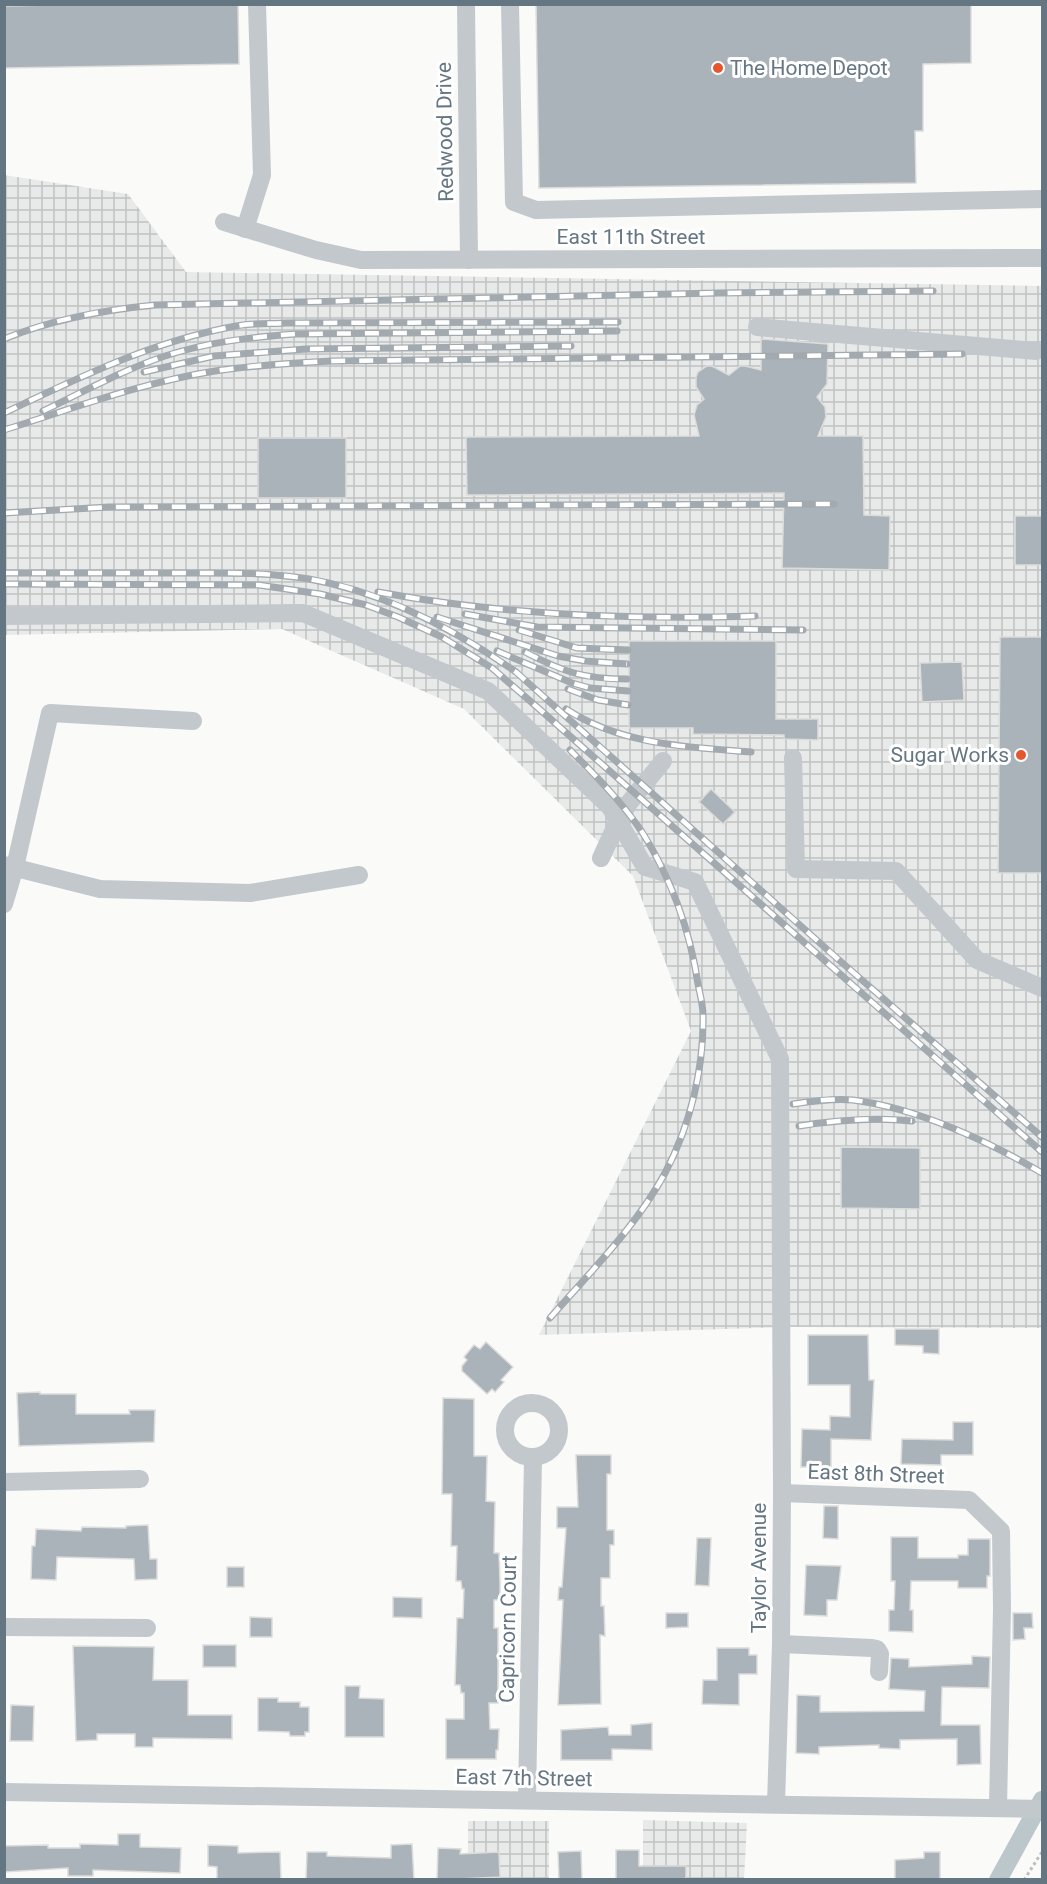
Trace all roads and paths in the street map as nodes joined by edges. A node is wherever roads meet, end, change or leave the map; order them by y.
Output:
1 (257, 4) edge
2 (466, 4) edge
3 (510, 4) edge
4 (1042, 199) edge
5 (224, 222) dead end
6 (245, 229) junction
7 (1042, 258) edge
8 (469, 260) junction
9 (757, 327) dead end
10 (1036, 351) dead end
11 (4, 616) edge
12 (193, 721) dead end
13 (793, 758) dead end
14 (663, 761) dead end
15 (618, 821) junction
16 (601, 858) dead end
17 (10, 866) edge
18 (359, 875) dead end
19 (4, 904) edge
20 (1042, 988) edge
21 (534, 1458) dead end
22 (140, 1479) dead end
23 (4, 1482) edge
24 (782, 1493) junction
25 (4, 1627) edge
26 (147, 1628) dead end
27 (781, 1644) junction
28 (879, 1672) dead end
29 (4, 1792) edge
30 (527, 1800) junction
31 (776, 1804) junction
32 (1003, 1808) junction
33 (1042, 1809) edge
34 (1042, 1852) edge
35 (1024, 1880) edge

1 - 6 street
2 - 8 street, Redwood Drive
3 - 4 street
5 - 6 street, East 11th Street
6 - 8 street, East 11th Street
7 - 8 street, East 11th Street
9 - 10 street
11 - 15 street, Taylor Avenue
12 - 17 street
13 - 20 street
14 - 15 street
15 - 16 street
15 - 24 street, Taylor Avenue
17 - 18 street
17 - 19 street
21 - 30 street, Capricorn Court
22 - 23 street
24 - 27 street, Taylor Avenue
24 - 32 street, East 8th Street
25 - 26 street
27 - 28 street
27 - 31 street, Taylor Avenue
29 - 30 street, East 7th Street
30 - 31 street, East 7th Street
31 - 32 street, East 7th Street
32 - 33 street, East 7th Street
34 - 35 path

